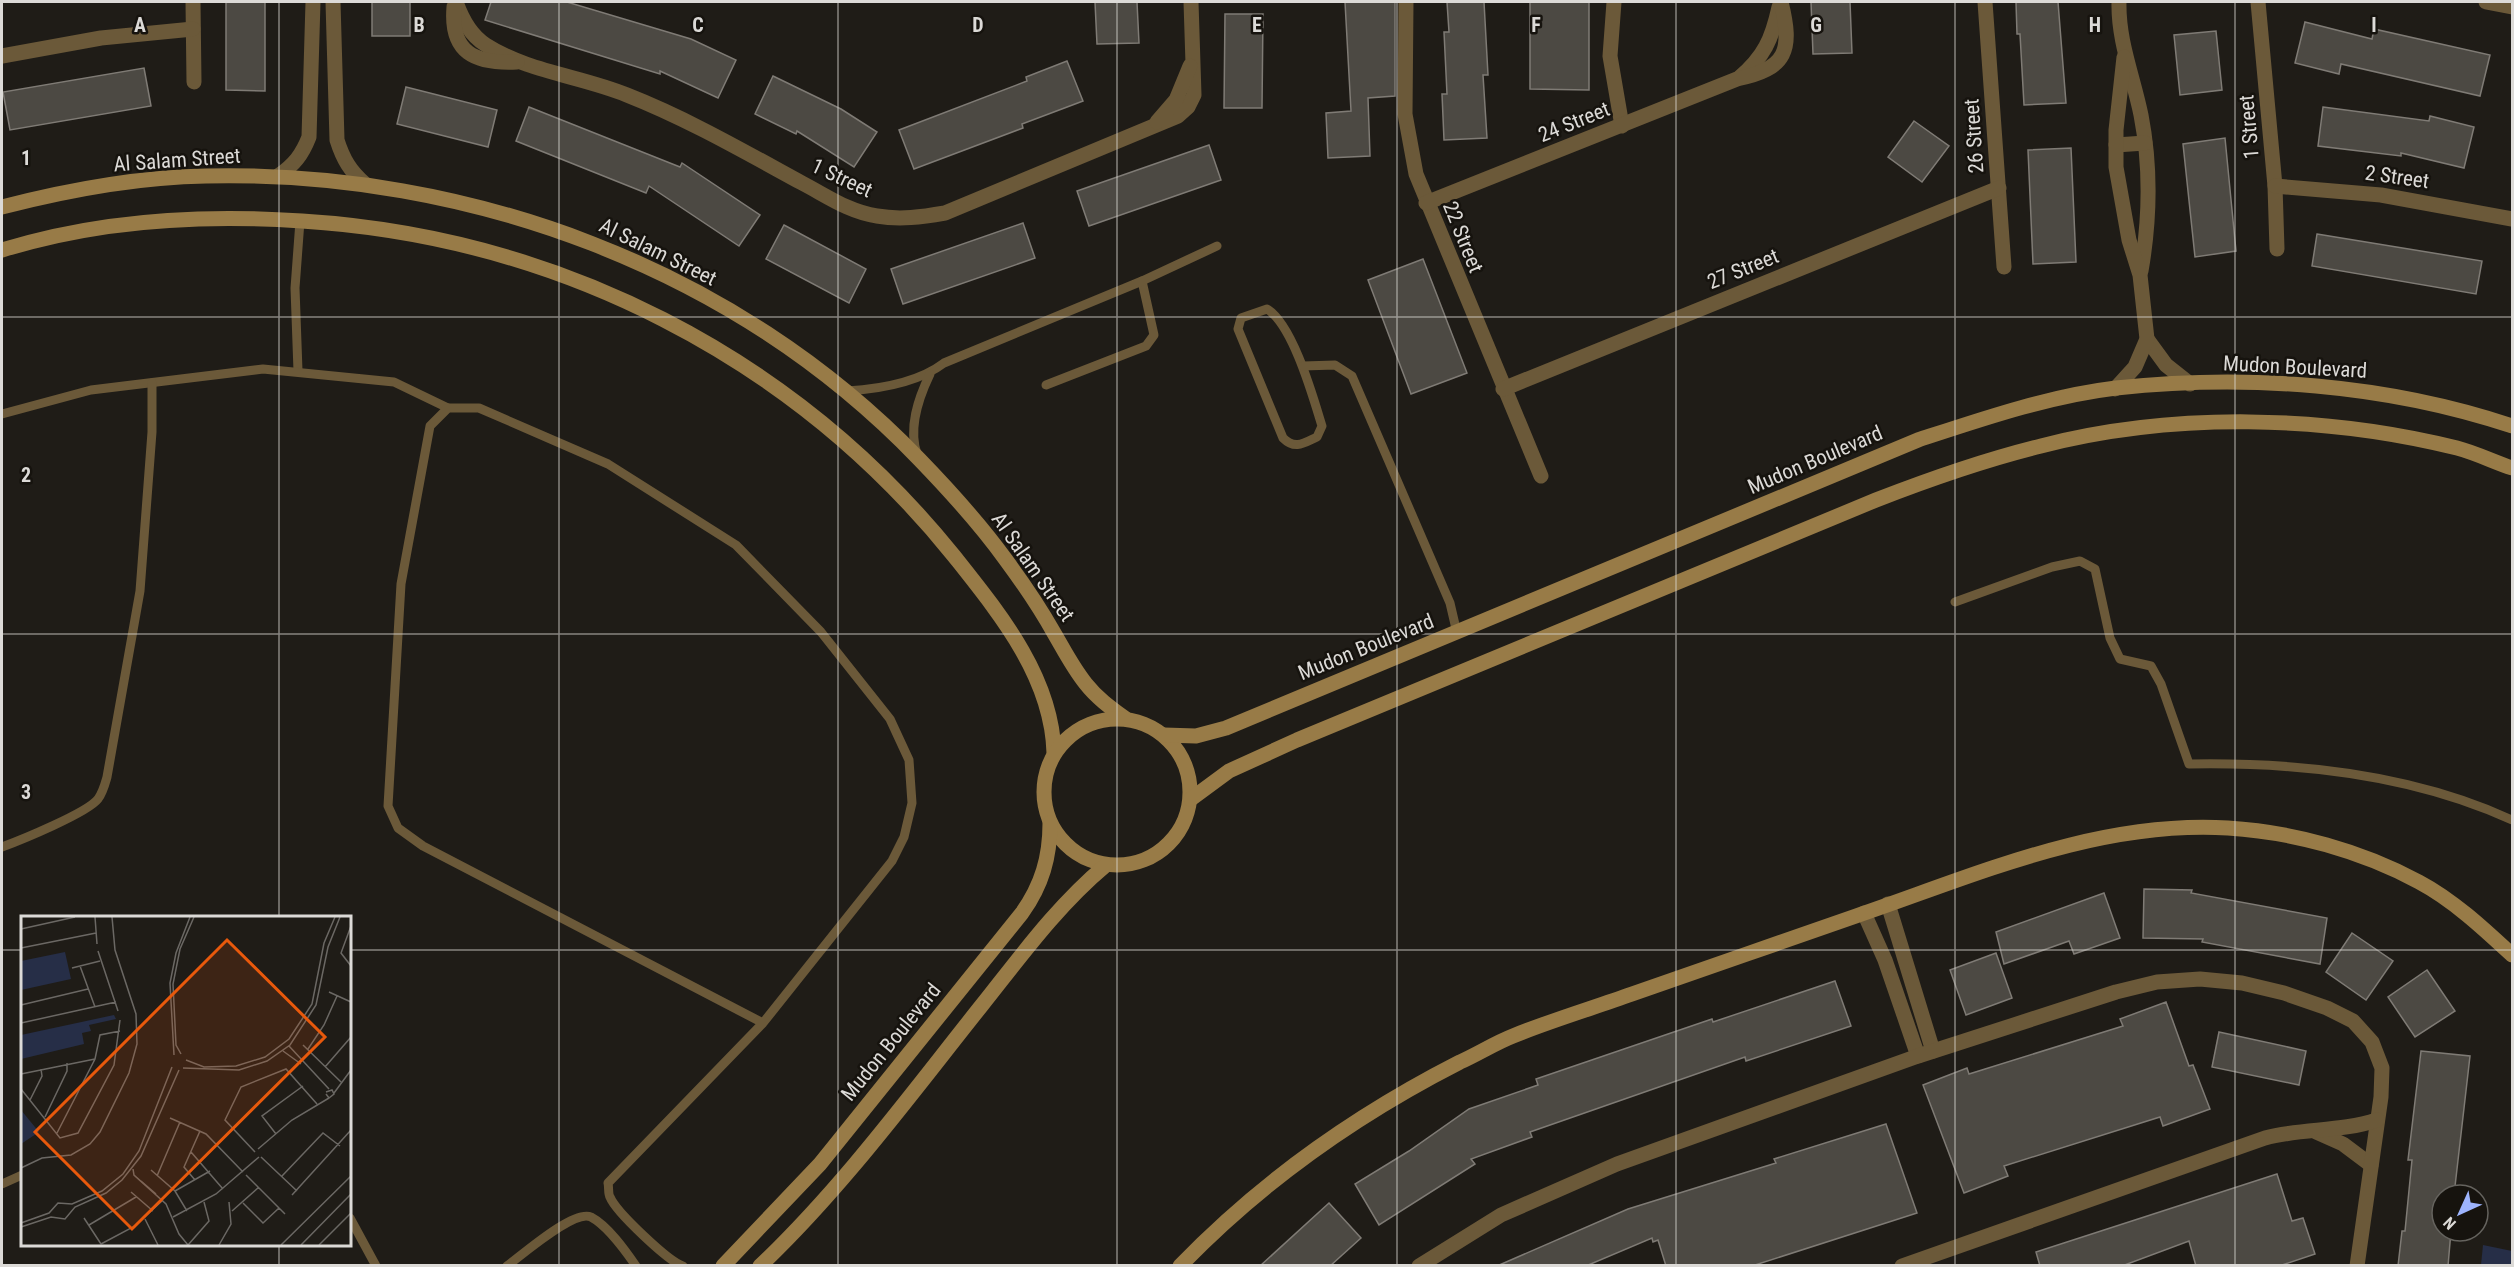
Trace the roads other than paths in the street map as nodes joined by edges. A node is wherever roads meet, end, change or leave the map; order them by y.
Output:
1 (193, 2) edge
2 (455, 2) edge
3 (1191, 2) edge
4 (1406, 2) edge
5 (1614, 2) edge
6 (1781, 2) edge
7 (1985, 2) edge
8 (2119, 2) edge
9 (2258, 2) edge
10 (2486, 2) edge
11 (334, 5) edge
12 (313, 6) edge
13 (2512, 7) edge
14 (193, 29) junction
15 (2, 56) edge
16 (2124, 57) junction
17 (194, 82) dead end
18 (1622, 126) junction
19 (2145, 142) junction
20 (2116, 145) junction
21 (278, 176) junction
22 (365, 184) junction
23 (2275, 186) junction
24 (1999, 188) junction
25 (1426, 203) junction
26 (2, 207) edge
27 (2512, 219) edge
28 (300, 220) junction
29 (1217, 246) dead end
30 (2277, 249) dead end
31 (2, 250) edge
32 (2004, 267) dead end
33 (2140, 275) junction
34 (1142, 281) junction
35 (2147, 339) junction
36 (1303, 366) junction
37 (298, 371) junction
38 (930, 374) junction
39 (152, 383) junction
40 (2190, 384) junction
41 (1046, 385) dead end
42 (1503, 389) junction
43 (2115, 389) junction
44 (847, 391) junction
45 (448, 408) junction
46 (2, 414) edge
47 (2512, 426) edge
48 (918, 458) junction
49 (2512, 468) edge
50 (1541, 476) dead end
51 (1955, 602) dead end
52 (1457, 633) junction
53 (1126, 719) junction
54 (1164, 735) junction
55 (1054, 753) junction
56 (1191, 798) junction
57 (2512, 820) edge
58 (1050, 823) junction
59 (2, 847) edge
60 (1106, 865) junction
61 (1888, 904) junction
62 (1864, 913) junction
63 (2512, 955) edge
64 (763, 1023) junction
65 (1925, 1054) junction
66 (2377, 1120) junction
67 (2311, 1130) junction
68 (2372, 1165) junction
69 (21, 1175) edge
70 (2, 1184) edge
71 (351, 1220) edge
72 (376, 1266) edge
73 (507, 1266) edge
74 (636, 1266) edge
75 (683, 1266) edge
76 (723, 1266) edge
77 (760, 1266) edge
78 (1180, 1266) edge
79 (1419, 1266) edge
80 (1902, 1266) edge
81 (2357, 1266) edge

1 - 14 street
2 - 3 street, 1 Street
4 - 25 street, 22 Street
5 - 18 street
6 - 18 street, 24 Street
7 - 24 street, 26 Street
8 - 16 street
9 - 23 street, 1 Street
10 - 13 street
11 - 12 street
11 - 22 street
12 - 21 street
14 - 15 street
14 - 17 street
16 - 19 street
16 - 20 street
18 - 25 street, 24 Street
19 - 20 street
19 - 33 street
20 - 33 street
21 - 22 street, Al Salam Street
21 - 26 street, Al Salam Street
22 - 44 street, Al Salam Street
23 - 27 street, 2 Street
23 - 30 street, 1 Street
24 - 32 street, 26 Street
24 - 42 street, 27 Street
25 - 42 street, 22 Street
28 - 31 street
28 - 37 lane
28 - 55 street
29 - 34 lane
33 - 35 street
34 - 38 lane
34 - 41 lane
35 - 40 street
35 - 43 street
36 - 36 lane
36 - 52 lane
37 - 39 lane
37 - 45 lane
38 - 44 lane
38 - 48 lane
39 - 46 lane
39 - 59 lane
40 - 43 street, Mudon Boulevard
40 - 47 street, Mudon Boulevard
42 - 50 street, 22 Street
43 - 52 street, Mudon Boulevard
44 - 48 street, Al Salam Street
45 - 64 lane
45 - 64 lane
48 - 53 street, Al Salam Street
49 - 56 street
51 - 57 lane
52 - 54 street, Mudon Boulevard
53 - 54 street
53 - 55 street
54 - 56 street
55 - 58 street
56 - 60 street
58 - 60 street
58 - 76 street, Mudon Boulevard
60 - 77 street
61 - 62 street
61 - 63 street
61 - 65 street
62 - 65 street
62 - 78 street
64 - 75 lane
65 - 66 street
65 - 79 street
66 - 67 street
66 - 68 street
67 - 68 street
67 - 80 street
68 - 81 street
69 - 70 lane
71 - 72 lane
73 - 74 lane

